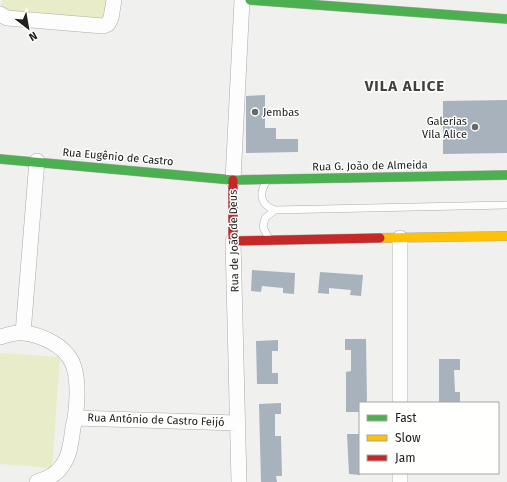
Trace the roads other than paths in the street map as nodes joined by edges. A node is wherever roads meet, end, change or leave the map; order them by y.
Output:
1 (114, 0) edge
2 (242, 0) edge
3 (250, 0) edge
4 (0, 14) edge
5 (507, 19) edge
6 (0, 159) edge
7 (37, 161) junction
8 (507, 175) edge
9 (233, 180) junction
10 (268, 180) junction
11 (507, 205) edge
12 (275, 210) junction
13 (507, 236) edge
14 (400, 238) junction
15 (276, 240) junction
16 (233, 241) junction
17 (23, 333) junction
18 (0, 337) edge
19 (400, 402) edge
20 (75, 418) junction
21 (237, 423) junction
22 (37, 482) edge
23 (238, 482) edge

1 - 4 street
2 - 9 street, Rua de João de Deus
3 - 5 street
6 - 7 street, Rua Eugênio de Castro
7 - 9 street, Rua Eugênio de Castro
7 - 17 street
8 - 10 street, Rua G. João de Almeida
9 - 10 street, Rua G. João de Almeida
9 - 16 street, Rua de João de Deus
10 - 12 lane
11 - 12 lane
12 - 15 lane
13 - 14 street
14 - 15 street
14 - 19 street
15 - 16 street
16 - 21 street, Rua de João de Deus
17 - 18 street
17 - 20 street
20 - 21 street, Rua António de Castro Feijó
20 - 22 street
21 - 23 street, Rua de João de Deus

